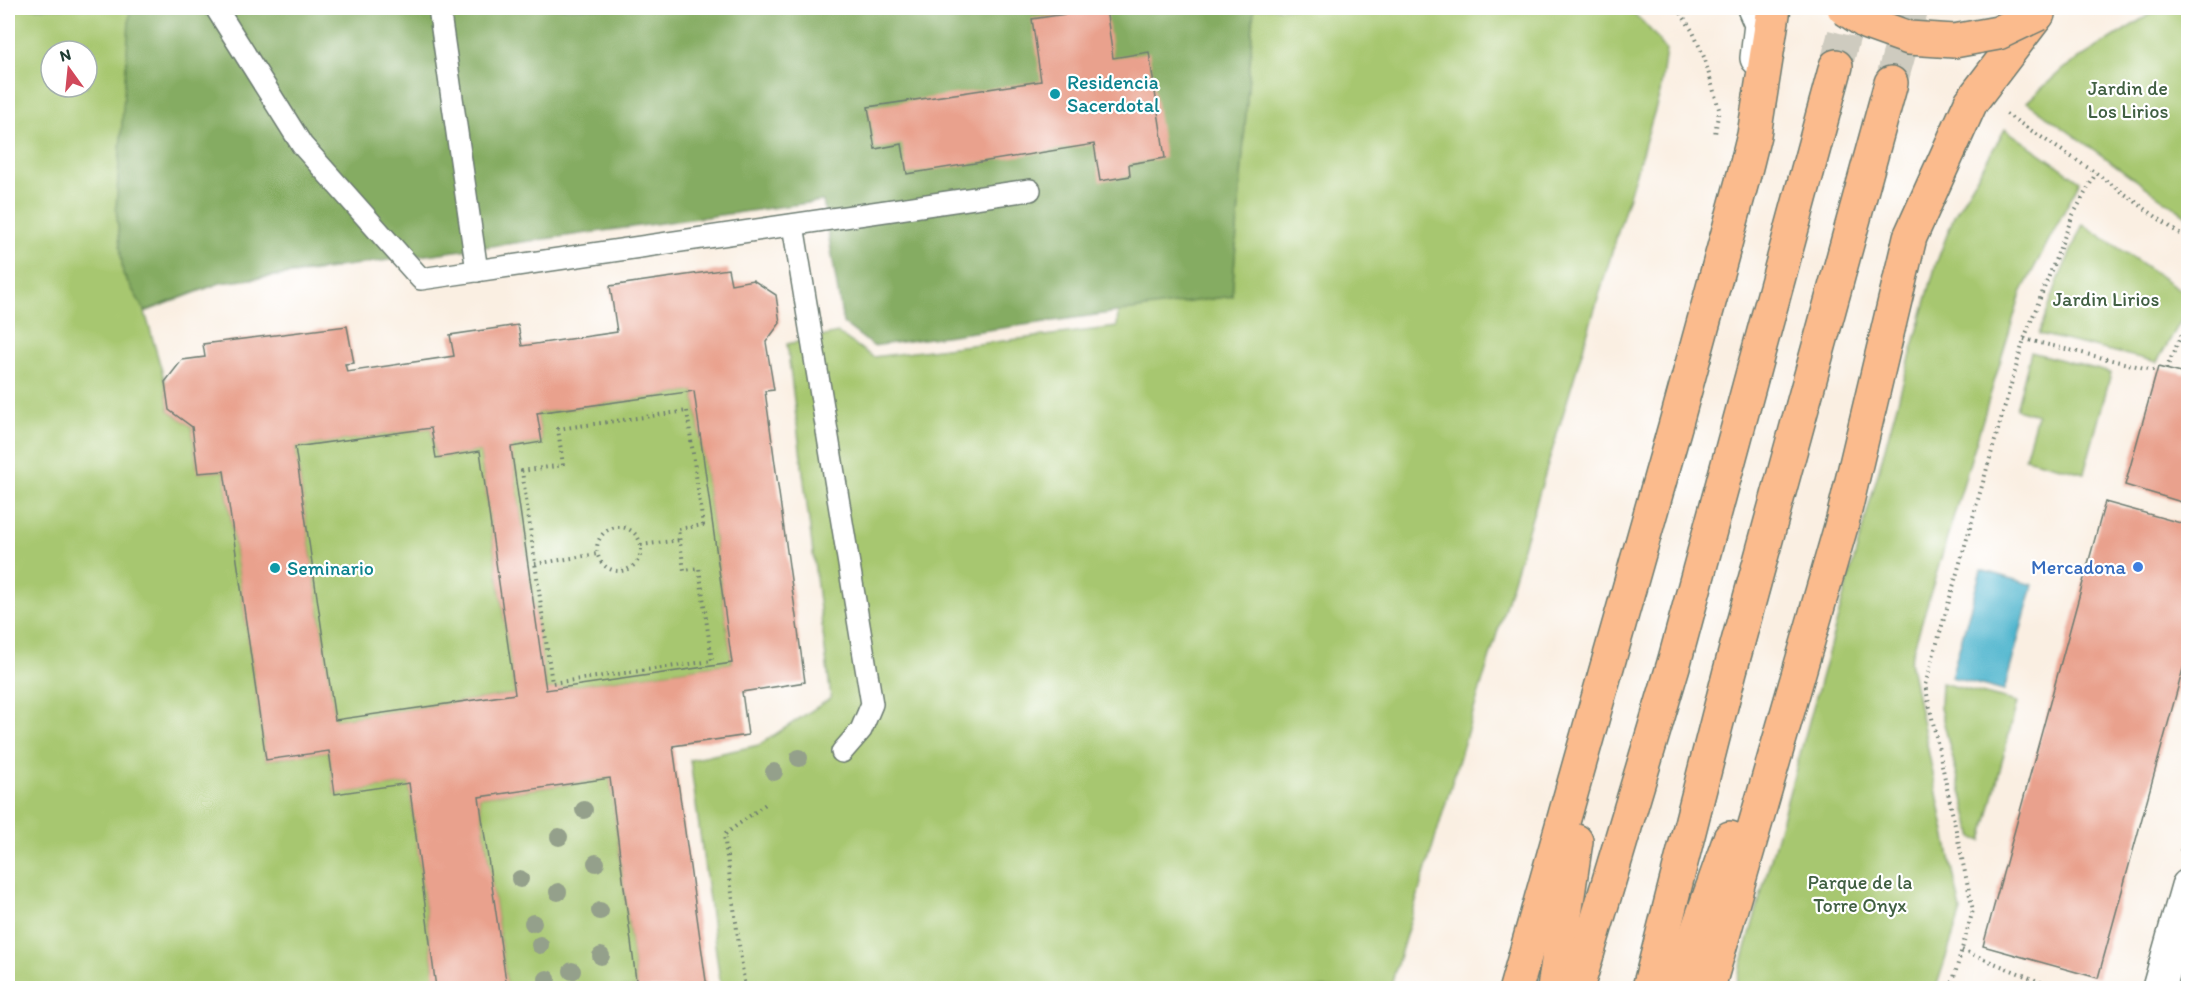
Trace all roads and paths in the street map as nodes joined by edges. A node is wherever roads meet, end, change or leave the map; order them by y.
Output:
1 (216, 8) edge
2 (439, 8) edge
3 (1678, 8) edge
4 (1754, 8) edge
5 (1774, 8) edge
6 (1844, 8) edge
7 (1836, 66) tunnel mouth
8 (1891, 83) tunnel mouth
9 (1971, 102) junction
10 (1754, 135) junction
11 (1714, 144) dead end
12 (2096, 173) junction
13 (1030, 190) dead end
14 (793, 225) junction
15 (2188, 240) edge
16 (477, 271) junction
17 (2188, 321) edge
18 (2024, 339) junction
19 (2166, 369) dead end
20 (2157, 371) dead end
21 (1842, 523) junction
22 (680, 540) junction
23 (641, 545) junction
24 (597, 554) junction
25 (535, 564) junction
26 (1596, 706) junction
27 (842, 752) dead end
28 (767, 803) dead end
29 (2188, 886) edge
30 (1962, 950) junction
31 (745, 988) edge
32 (1516, 988) edge
33 (1554, 988) edge
34 (1577, 988) edge
35 (1649, 988) edge
36 (1677, 988) edge
37 (1708, 988) edge
38 (1951, 988) edge
39 (2055, 988) edge
40 (2159, 988) edge

1 - 16 lane
2 - 16 lane
3 - 11 path
4 - 10 street
5 - 10 main road
6 - 9 main road, bridge
7 - 34 main road
8 - 35 main road
9 - 12 path
9 - 21 main road
10 - 26 main road
12 - 15 path
12 - 18 path
13 - 14 lane
14 - 16 lane
14 - 27 lane
17 - 19 path
18 - 20 path
18 - 30 path
21 - 36 main road
21 - 37 main road
22 - 23 path
22 - 25 path
22 - 25 path
23 - 24 path
23 - 24 path
24 - 25 path
26 - 32 main road
26 - 33 main road
28 - 31 path
29 - 40 street
30 - 38 path
30 - 39 path

